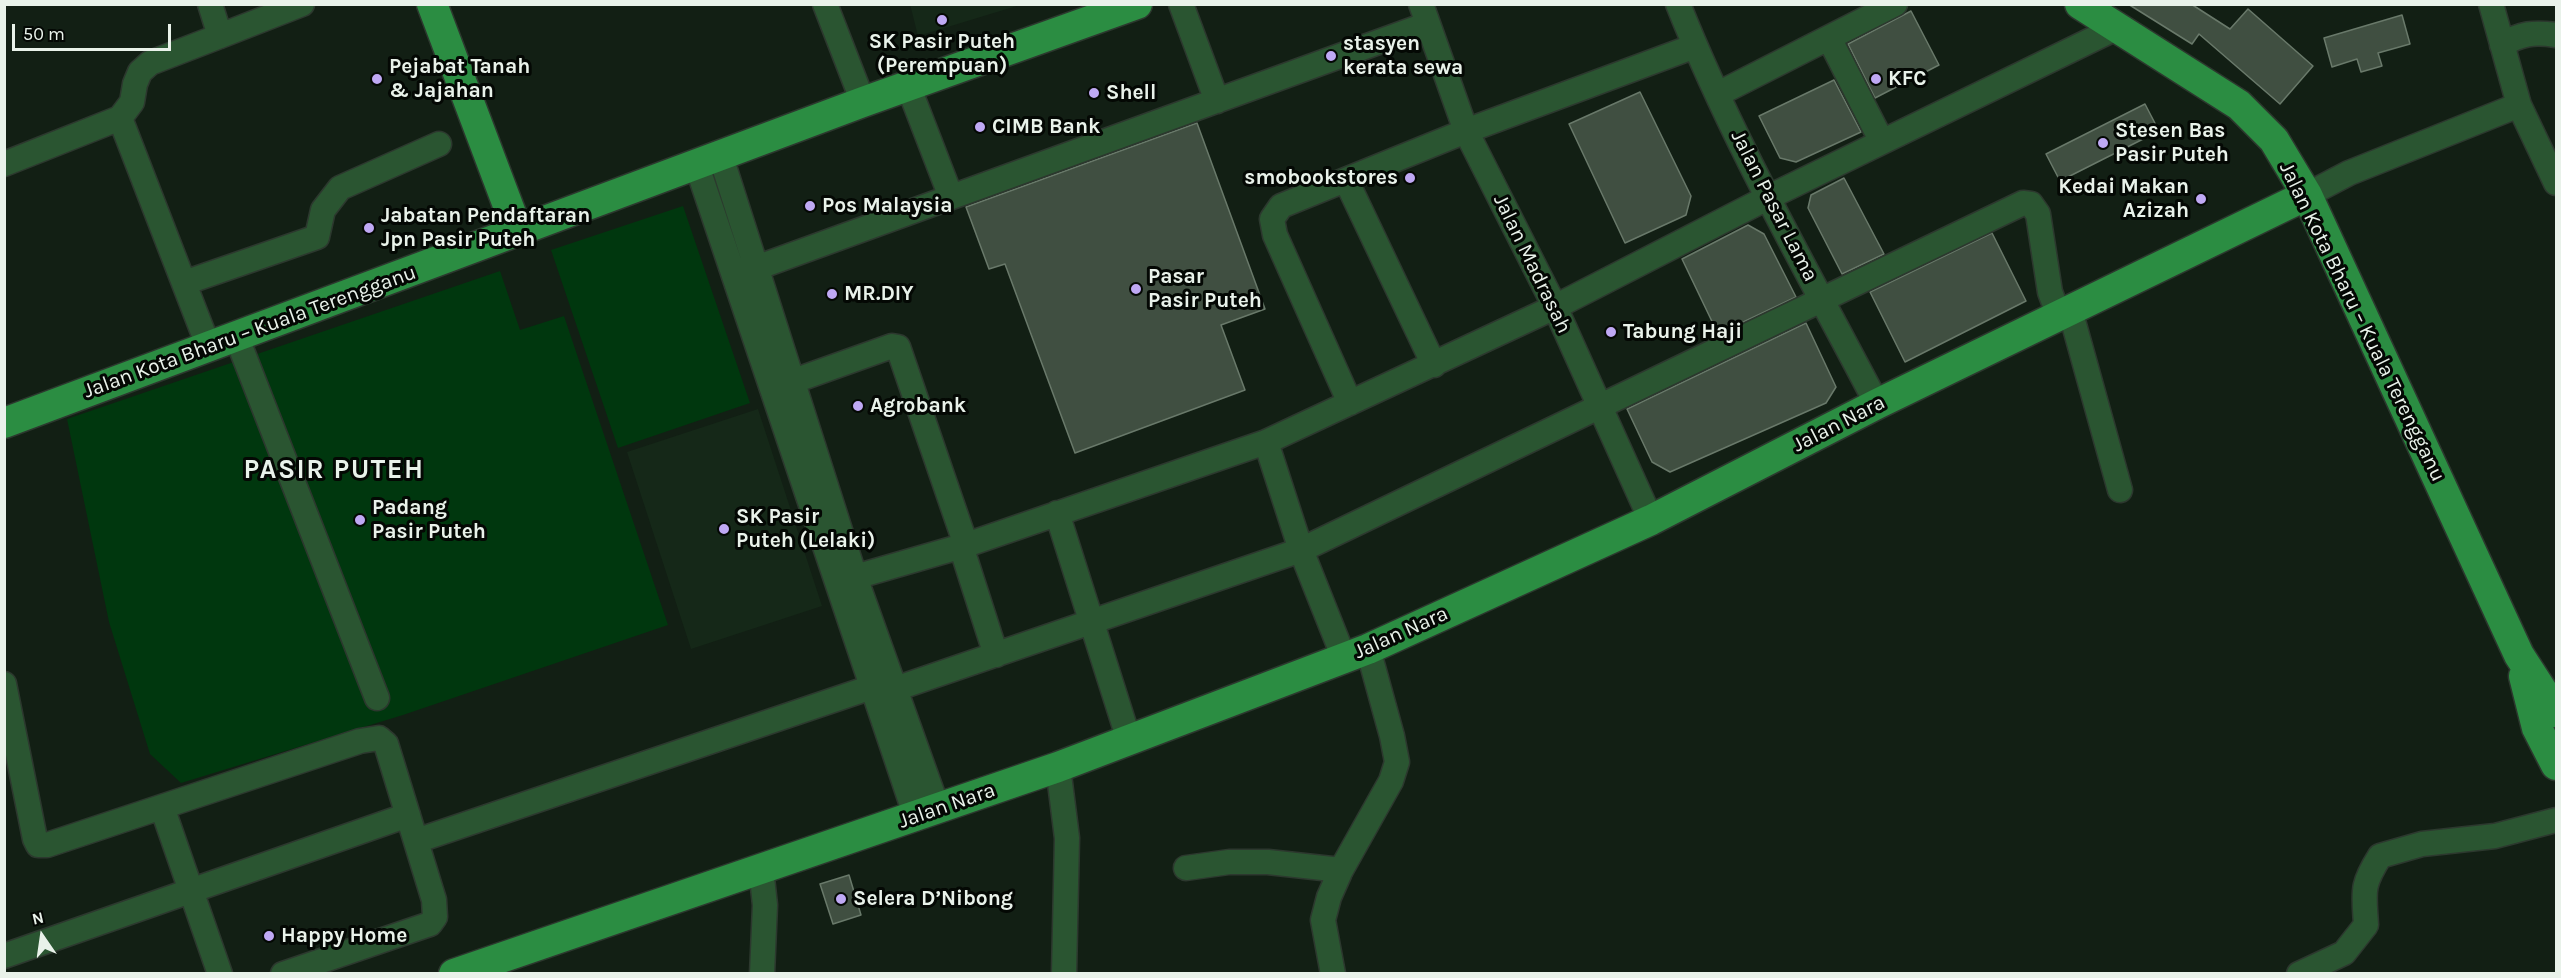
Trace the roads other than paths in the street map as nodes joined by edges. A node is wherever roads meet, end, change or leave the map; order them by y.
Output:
1 (210, 4) edge
2 (302, 4) edge
3 (432, 4) edge
4 (825, 4) edge
5 (1137, 4) edge
6 (1181, 4) edge
7 (1678, 4) edge
8 (1895, 4) edge
9 (2080, 4) edge
10 (2491, 4) edge
11 (1425, 14) edge
12 (2116, 28) junction
13 (2556, 35) edge
14 (220, 36) junction
15 (1828, 38) junction
16 (2502, 45) junction
17 (1695, 46) junction
18 (909, 88) junction
19 (1718, 94) junction
20 (1217, 100) junction
21 (863, 102) junction
22 (2519, 105) junction
23 (120, 118) junction
24 (1466, 131) junction
25 (1882, 142) junction
26 (439, 144) dead end
27 (709, 162) junction
28 (4, 164) edge
29 (1346, 180) junction
30 (2556, 183) edge
31 (2307, 195) junction
32 (951, 197) junction
33 (1769, 197) junction
34 (518, 232) junction
35 (756, 268) junction
36 (184, 283) junction
37 (1823, 300) junction
38 (1555, 307) junction
39 (2064, 313) junction
40 (237, 338) junction
41 (209, 348) junction
42 (1434, 365) junction
43 (791, 382) junction
44 (1350, 403) junction
45 (1877, 404) junction
46 (1600, 408) junction
47 (4, 423) edge
48 (1266, 442) junction
49 (2120, 490) dead end
50 (1057, 513) junction
51 (1651, 520) junction
52 (963, 545) junction
53 (1301, 550) junction
54 (855, 577) junction
55 (1091, 622) junction
56 (1356, 653) junction
57 (996, 655) junction
58 (2519, 655) junction
59 (2547, 680) edge
60 (4, 684) edge
61 (883, 688) junction
62 (377, 698) dead end
63 (2547, 720) edge
64 (9, 736) edge
65 (1129, 740) junction
66 (1058, 767) junction
67 (2556, 767) edge
68 (162, 807) junction
69 (927, 813) junction
70 (408, 815) junction
71 (2556, 820) edge
72 (416, 841) junction
73 (1186, 868) dead end
74 (761, 869) junction
75 (1341, 870) junction
76 (191, 891) junction
77 (4, 956) edge
78 (220, 974) edge
79 (283, 974) edge
80 (454, 974) edge
81 (762, 974) edge
82 (1064, 974) edge
83 (1333, 974) edge
84 (2299, 974) edge

1 - 14 street
2 - 14 street
3 - 34 main road
4 - 21 street
5 - 18 main road, Jalan Kota Bharu – Kuala Terengganu
6 - 20 street
7 - 17 street, Jalan Pasar Lama
8 - 15 street
9 - 12 main road, Jalan Kota Bharu – Kuala Terengganu
10 - 16 street
11 - 20 street
11 - 24 street, Jalan Madrasah
12 - 25 street
12 - 31 main road, Jalan Kota Bharu – Kuala Terengganu
13 - 16 street
14 - 23 street
15 - 19 street
15 - 25 street
16 - 22 street
17 - 19 street, Jalan Pasar Lama
17 - 24 street
18 - 21 main road, Jalan Kota Bharu – Kuala Terengganu
18 - 32 street
19 - 33 street, Jalan Pasar Lama
20 - 32 street
21 - 27 main road, Jalan Kota Bharu – Kuala Terengganu
22 - 30 street
22 - 31 street
23 - 28 street
23 - 36 street
24 - 29 street
24 - 38 street, Jalan Madrasah
25 - 33 street
26 - 36 street
27 - 34 main road, Jalan Kota Bharu – Kuala Terengganu
27 - 35 street
27 - 61 street
29 - 42 street
29 - 44 street
31 - 39 main road, Jalan Nara
31 - 58 main road, Jalan Kota Bharu – Kuala Terengganu
32 - 35 street
33 - 37 street, Jalan Pasar Lama
33 - 38 street
34 - 40 main road, Jalan Kota Bharu – Kuala Terengganu
35 - 43 street
36 - 41 street
37 - 39 street
37 - 45 street, Jalan Pasar Lama
37 - 46 street
38 - 42 street
38 - 46 street, Jalan Madrasah
39 - 45 main road, Jalan Nara
39 - 49 street
40 - 41 main road, Jalan Kota Bharu – Kuala Terengganu
40 - 62 street
41 - 47 main road, Jalan Kota Bharu – Kuala Terengganu
42 - 44 street
43 - 52 street
43 - 54 street
44 - 48 street
45 - 51 main road, Jalan Nara
46 - 51 street, Jalan Madrasah
46 - 53 street
48 - 50 street
48 - 53 street
50 - 52 street
50 - 55 street
51 - 56 main road, Jalan Nara
52 - 54 street
52 - 57 street
53 - 55 street
53 - 56 street
54 - 61 street
55 - 57 street
55 - 65 street
56 - 65 main road, Jalan Nara
56 - 75 street
57 - 61 street
58 - 59 main road, Jalan Kota Bharu – Kuala Terengganu
58 - 63 main road, Jalan Kota Bharu – Kuala Terengganu
59 - 63 main road, Jalan Kota Bharu – Kuala Terengganu
60 - 64 street
61 - 69 street
61 - 72 street
63 - 67 main road
64 - 68 street
65 - 66 main road, Jalan Nara
66 - 69 main road, Jalan Nara
66 - 82 street
68 - 70 street
68 - 76 street
69 - 74 main road, Jalan Nara
70 - 72 street
70 - 76 street
71 - 84 street
72 - 79 street
73 - 75 street
74 - 80 main road, Jalan Nara
74 - 81 street
75 - 83 street
76 - 77 street
76 - 78 street

